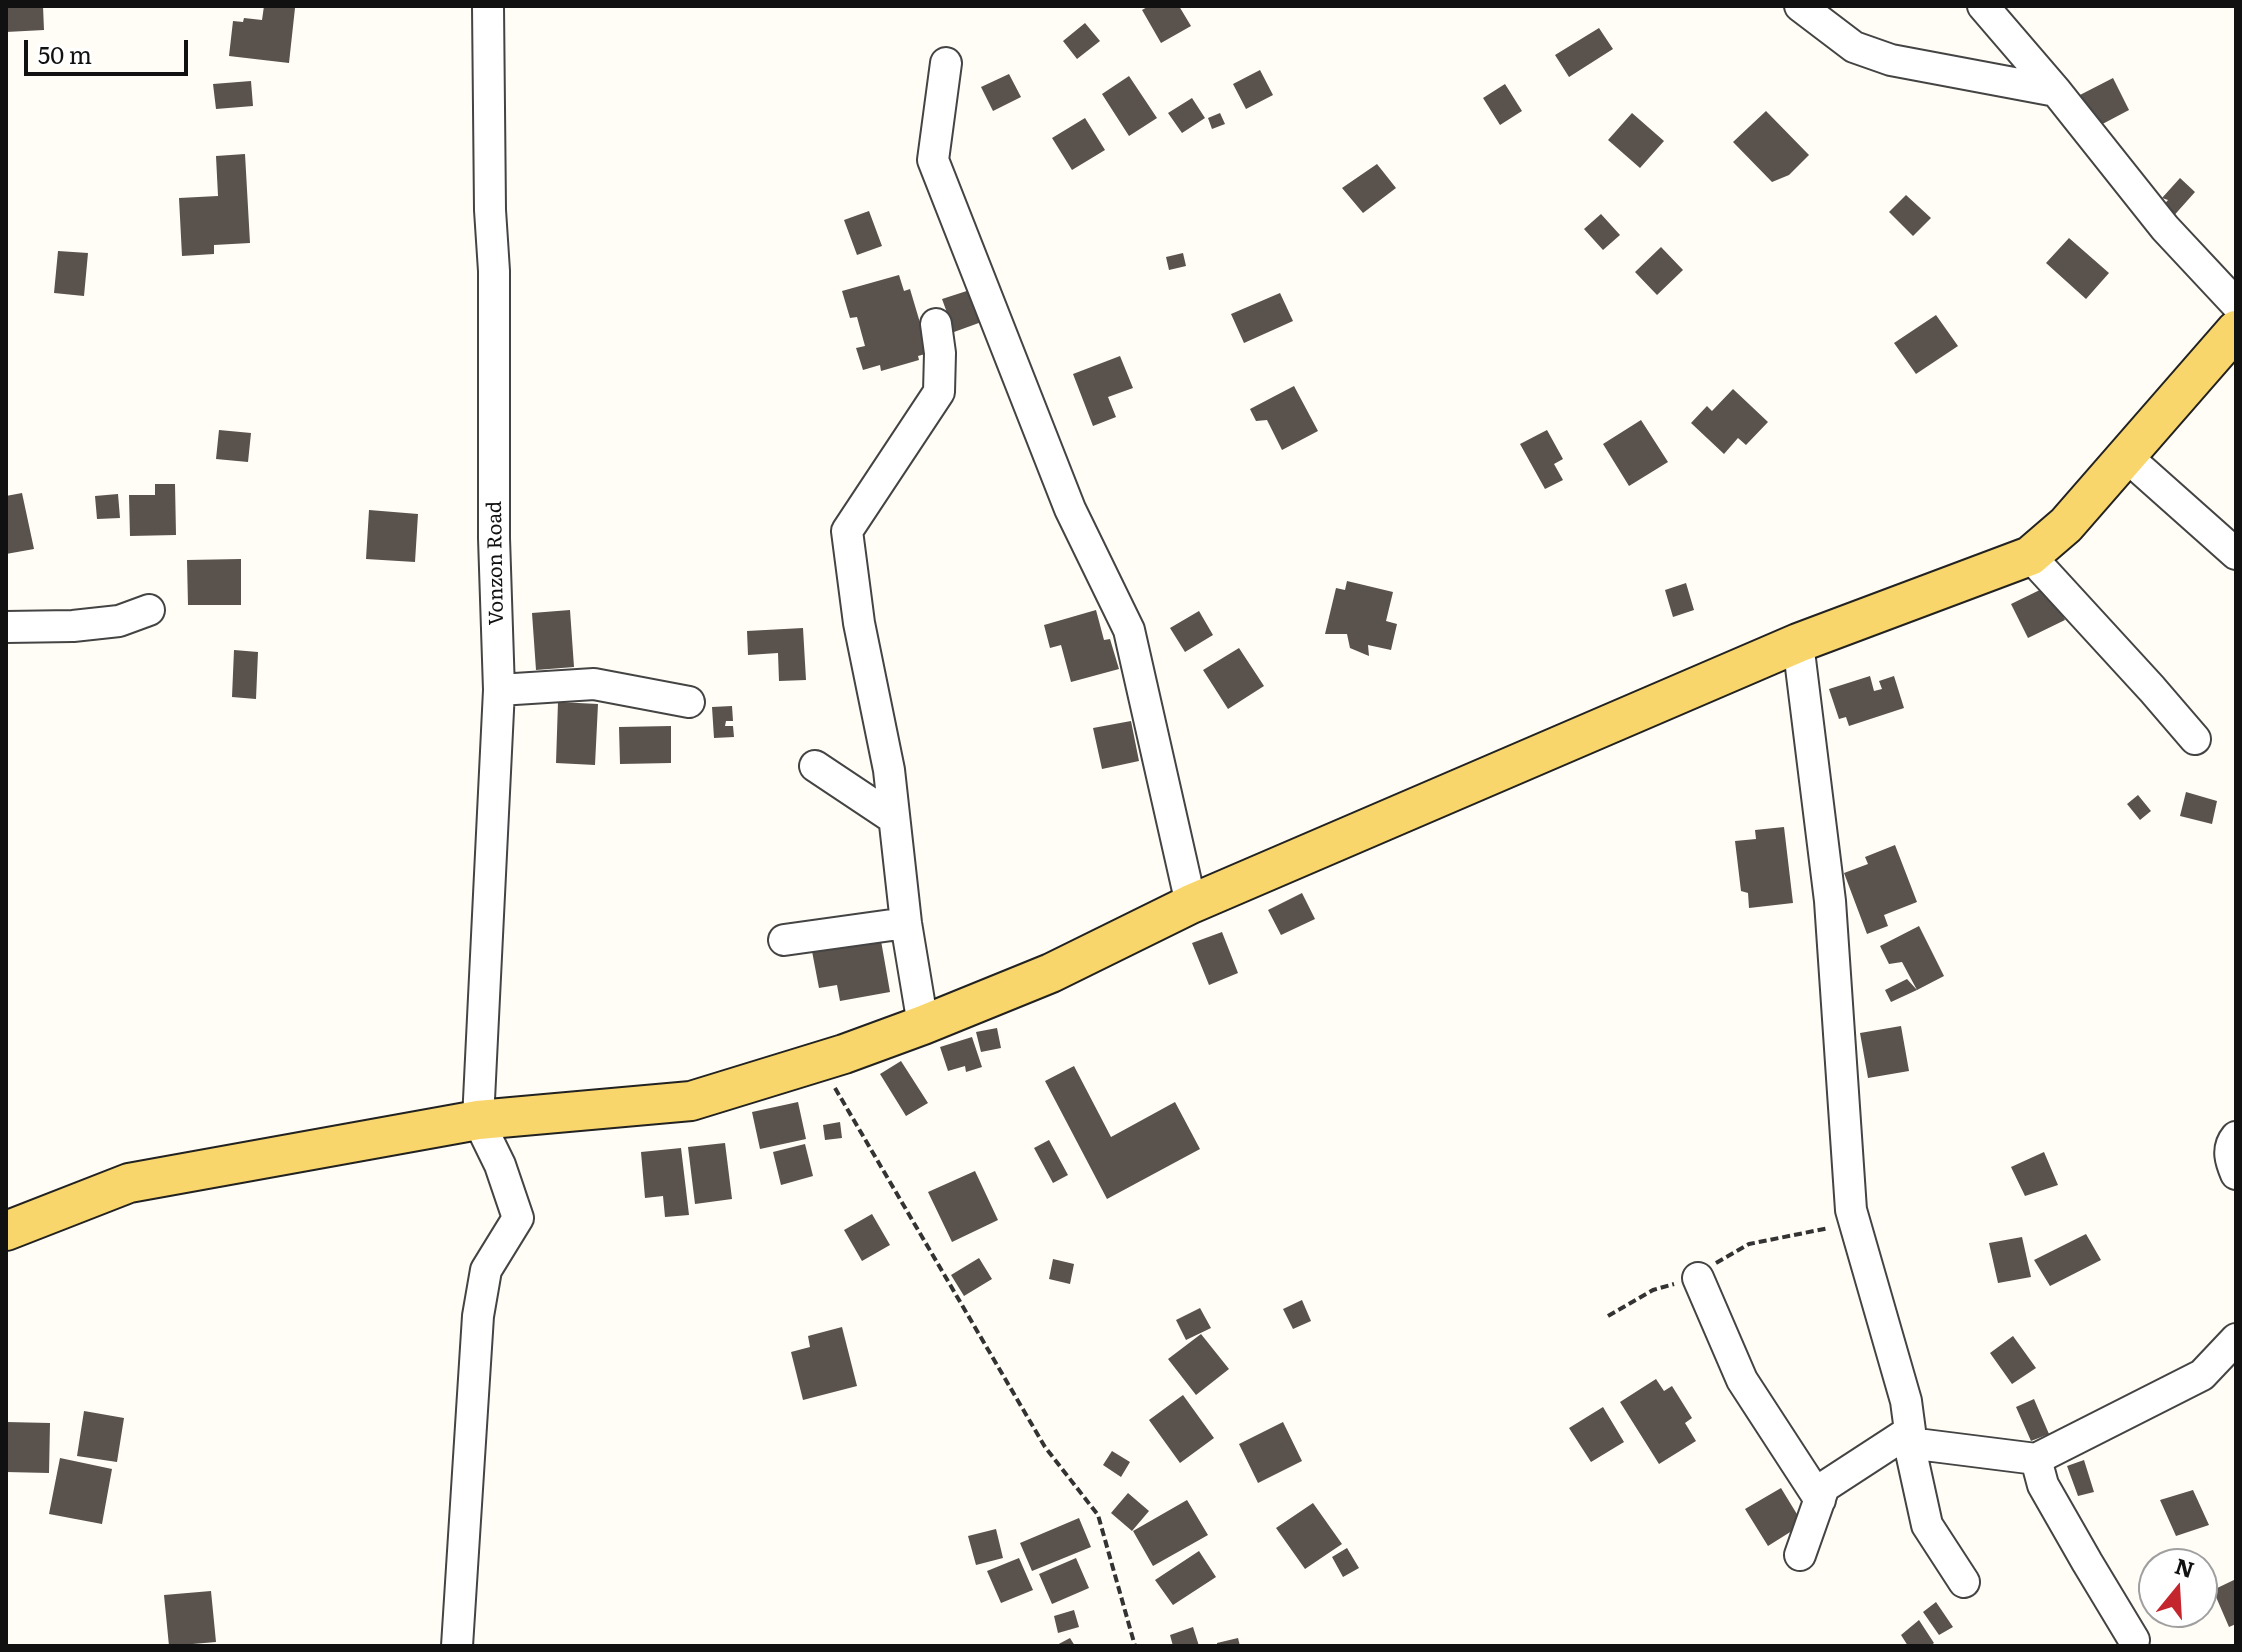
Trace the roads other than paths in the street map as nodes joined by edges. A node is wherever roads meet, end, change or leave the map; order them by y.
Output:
1 (488, 6) edge
2 (1800, 6) edge
3 (1983, 6) edge
4 (946, 63) dead end
5 (2056, 91) junction
6 (2236, 304) edge
7 (936, 324) dead end
8 (2236, 330) edge
9 (2127, 457) junction
10 (2236, 554) edge
11 (2030, 556) junction
12 (149, 610) dead end
13 (6, 627) edge
14 (1798, 643) junction
15 (499, 690) junction
16 (689, 702) dead end
17 (2195, 739) dead end
18 (815, 766) dead end
19 (893, 818) junction
20 (1191, 904) junction
21 (906, 923) junction
22 (784, 940) dead end
23 (923, 1025) junction
24 (478, 1120) junction
25 (2236, 1137) edge
26 (2236, 1174) edge
27 (6, 1231) edge
28 (1698, 1278) road end
29 (2236, 1339) edge
30 (1909, 1437) junction
31 (2036, 1459) junction
32 (1820, 1500) junction
33 (1800, 1555) dead end
34 (1964, 1582) dead end
35 (2134, 1640) dead end
36 (457, 1646) edge

1 - 15 street, Vonzon Road
2 - 5 street
3 - 5 street
4 - 20 street
5 - 6 street
7 - 19 street
8 - 9 main road
9 - 10 street
9 - 11 main road
11 - 14 main road
11 - 17 street
12 - 13 street
14 - 20 main road
14 - 30 street
15 - 16 street
15 - 24 street, Vonzon Road
18 - 19 street
19 - 21 street
20 - 23 main road
21 - 22 street
21 - 23 street
23 - 24 main road
24 - 27 main road
24 - 36 street
25 - 26 street
28 - 32 street
29 - 31 street
30 - 31 street
30 - 32 street
30 - 34 street
31 - 35 street
32 - 33 street

